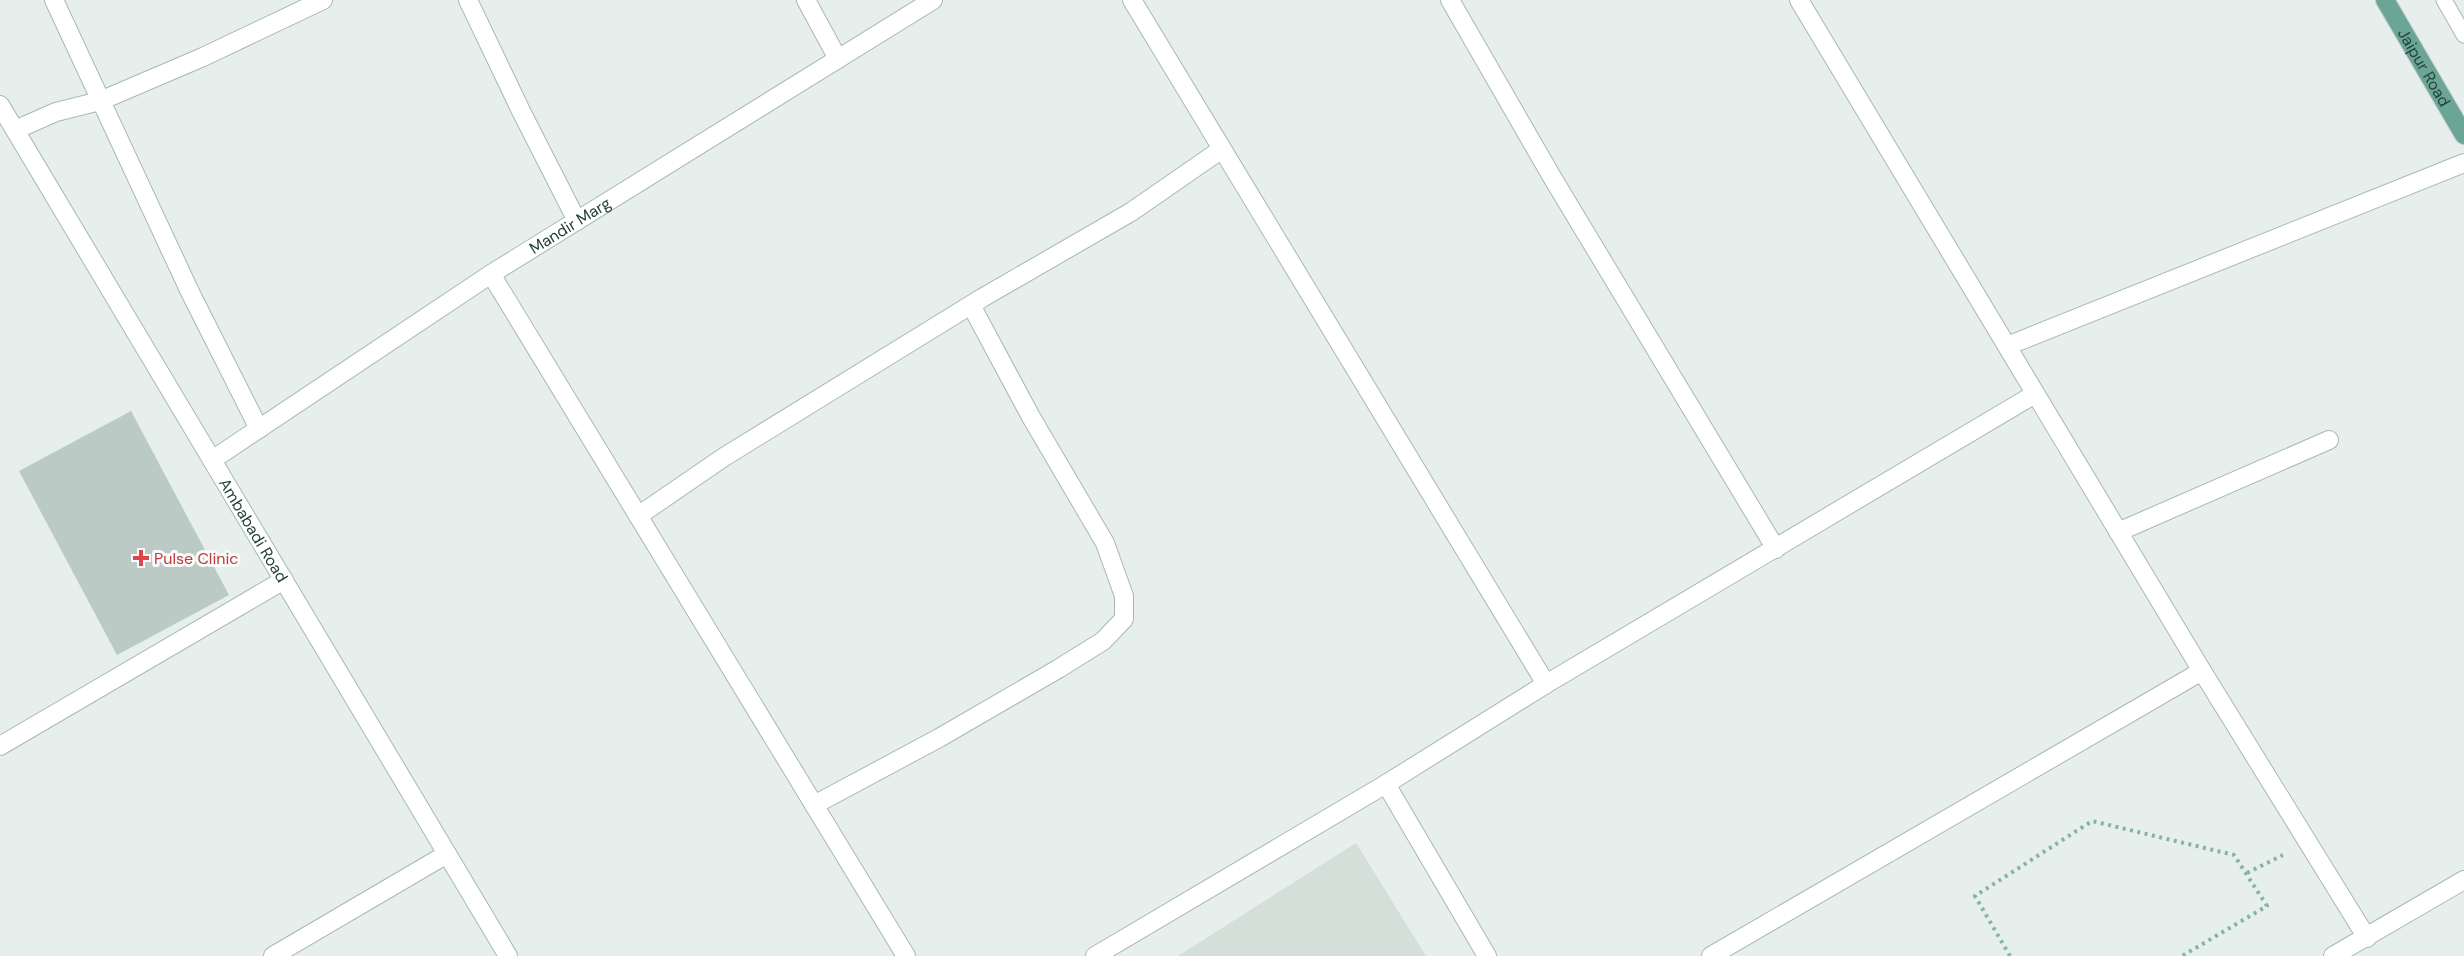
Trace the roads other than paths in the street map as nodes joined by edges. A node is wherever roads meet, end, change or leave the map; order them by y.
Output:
1 (54, 0) edge
2 (322, 0) edge
3 (468, 0) edge
4 (806, 0) edge
5 (933, 0) edge
6 (1132, 0) edge
7 (1450, 0) edge
8 (1799, 0) edge
9 (2385, 0) edge
10 (2444, 0) edge
11 (2464, 35) edge
12 (838, 59) junction
13 (100, 101) junction
14 (0, 105) edge
15 (15, 130) junction
16 (2464, 135) edge
17 (1222, 149) junction
18 (2464, 163) edge
19 (577, 221) junction
20 (491, 274) junction
21 (971, 305) junction
22 (2007, 346) junction
23 (2036, 394) junction
24 (259, 429) junction
25 (2329, 440) dead end
26 (212, 460) junction
27 (638, 516) junction
28 (2118, 532) junction
29 (1776, 549) junction
30 (284, 580) junction
31 (2202, 671) junction
32 (1546, 684) junction
33 (0, 745) edge
34 (1386, 784) junction
35 (814, 805) junction
36 (447, 854) junction
37 (2464, 880) edge
38 (2367, 938) junction
39 (273, 956) edge
40 (508, 956) edge
41 (906, 956) edge
42 (1095, 956) edge
43 (1487, 956) edge
44 (1711, 956) edge
45 (2333, 956) edge

1 - 13 street
2 - 13 street
3 - 19 street
4 - 12 street
5 - 12 street, Mandir Marg
6 - 17 street
7 - 29 street
8 - 22 street
9 - 16 main road, Jaipur Road
10 - 11 lane
12 - 19 street, Mandir Marg
13 - 15 street
13 - 24 street
14 - 15 street, Ambabadi Road
15 - 26 street, Ambabadi Road
17 - 21 street
17 - 32 street
18 - 22 street
19 - 20 street, Mandir Marg
20 - 24 street, Mandir Marg
20 - 27 street
21 - 27 street
21 - 35 street
22 - 23 street
23 - 28 street
23 - 29 street
24 - 26 street, Mandir Marg
25 - 28 street
26 - 30 street, Ambabadi Road
27 - 35 street
28 - 31 street
29 - 32 street
30 - 33 street
30 - 36 street, Ambabadi Road
31 - 38 street
31 - 44 street
32 - 34 street
34 - 42 street
34 - 43 street
35 - 41 street
36 - 39 street
36 - 40 street, Ambabadi Road
37 - 38 street
38 - 45 street

